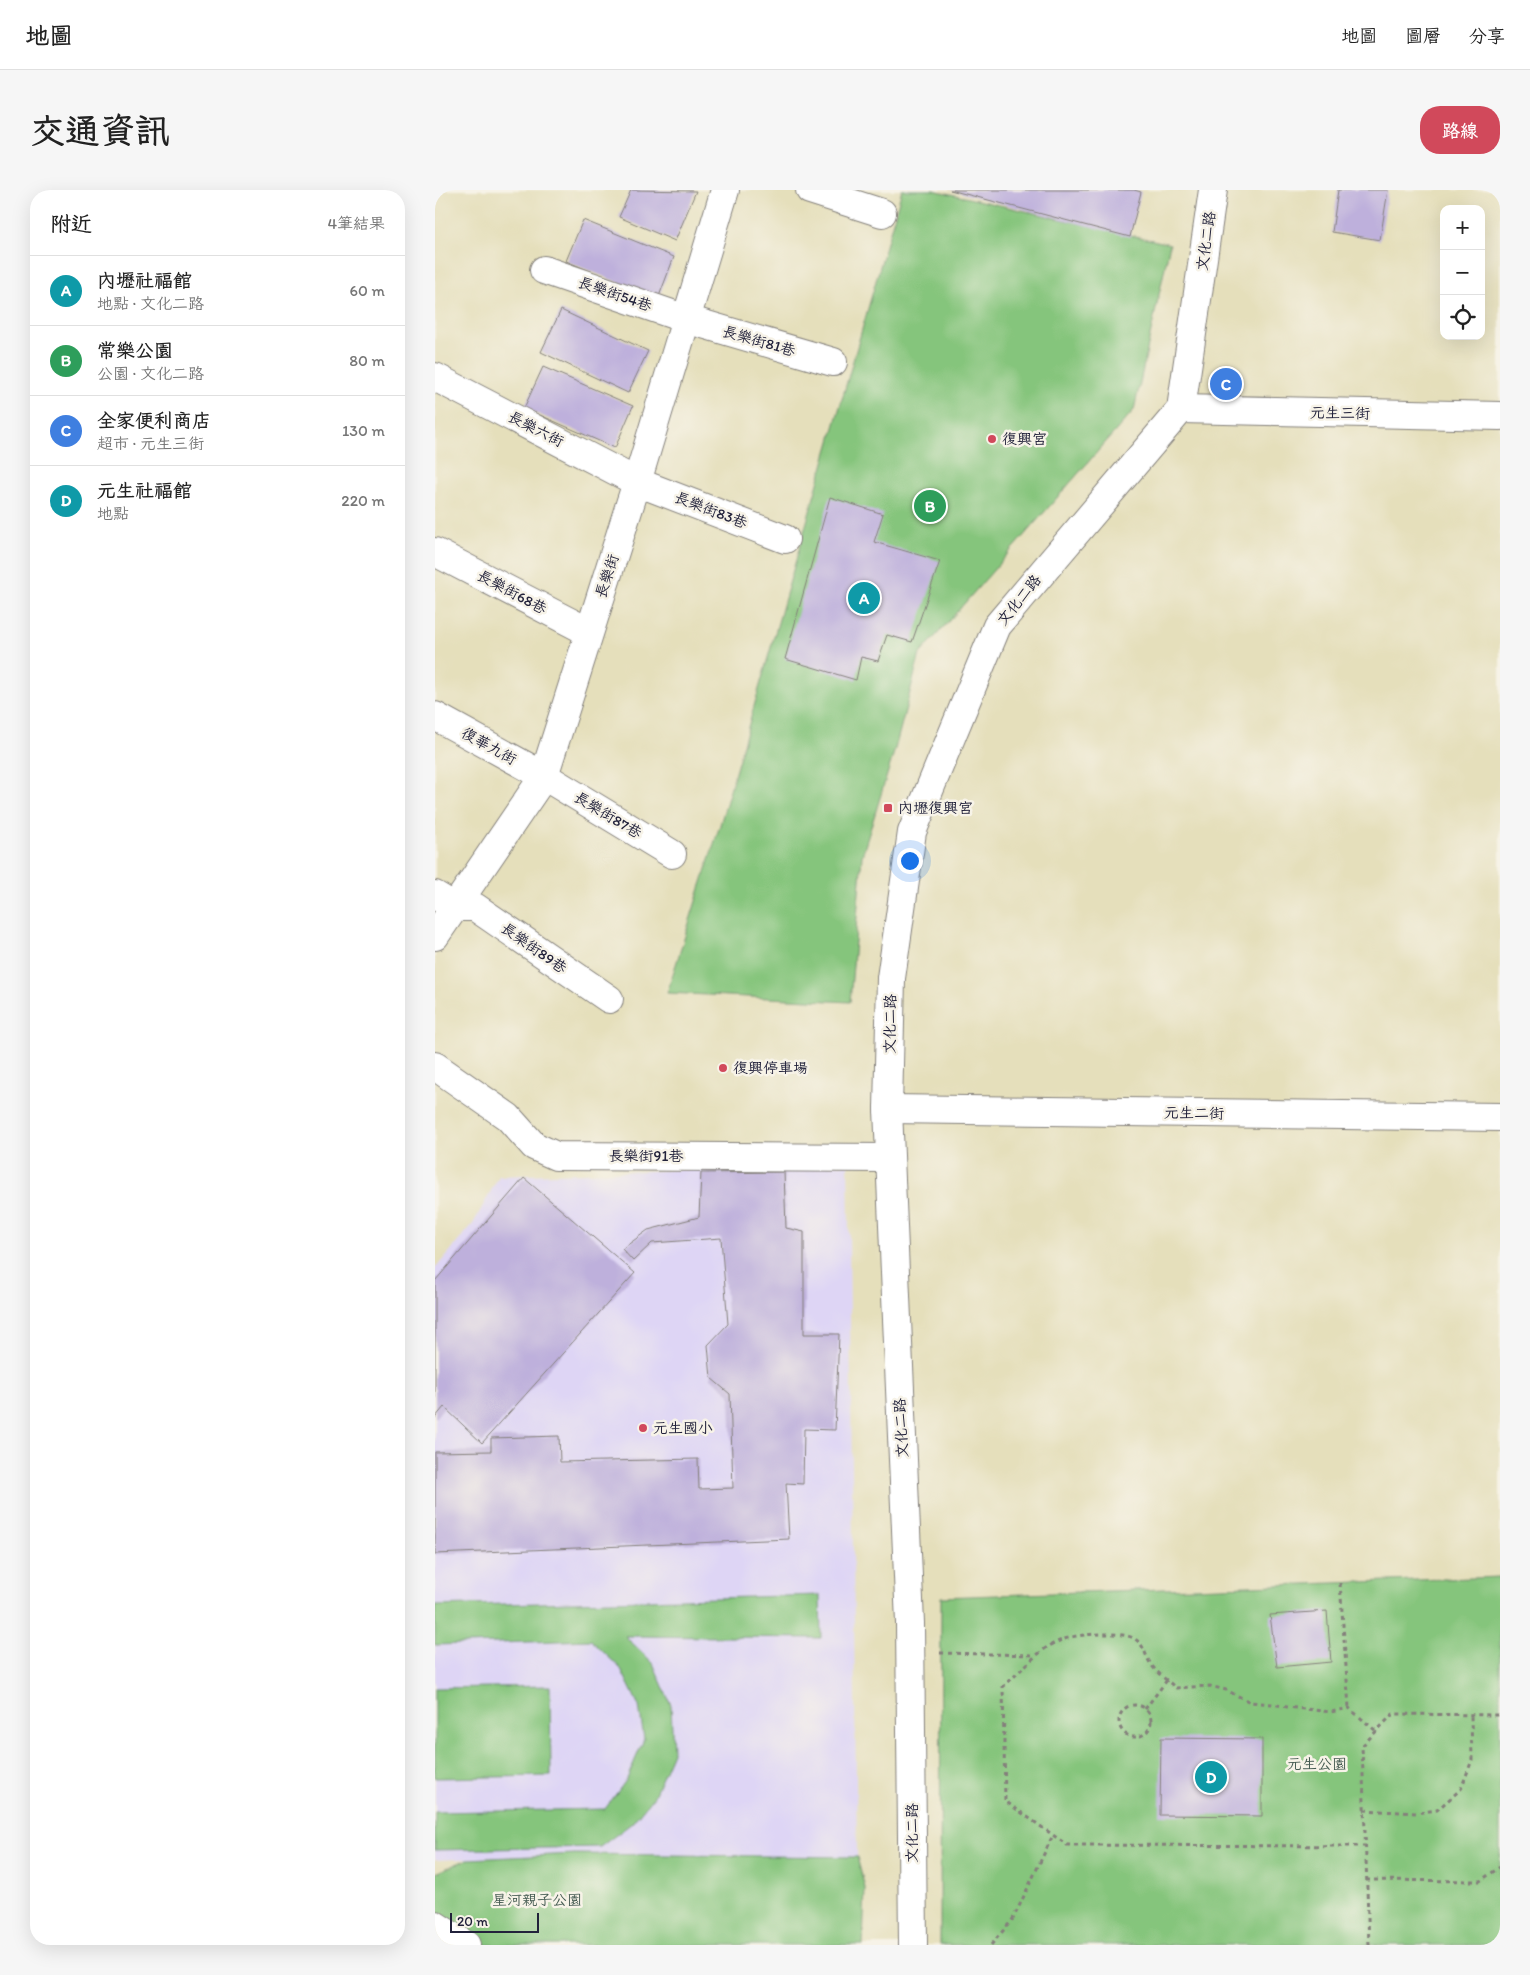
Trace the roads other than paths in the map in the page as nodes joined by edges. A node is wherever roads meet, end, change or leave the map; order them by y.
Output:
1 (725, 190) edge
2 (810, 190) edge
3 (1213, 190) edge
4 (882, 213) dead end
5 (543, 270) dead end
6 (686, 319) junction
7 (833, 362) dead end
8 (435, 377) edge
9 (1181, 409) junction
10 (1500, 416) edge
11 (637, 482) junction
12 (785, 539) dead end
13 (435, 552) edge
14 (589, 632) junction
15 (435, 716) edge
16 (544, 776) junction
17 (672, 854) dead end
18 (445, 901) edge
19 (435, 936) edge
20 (609, 999) dead end
21 (435, 1066) edge
22 (888, 1109) junction
23 (1500, 1118) edge
24 (889, 1158) junction
25 (435, 1925) edge
26 (466, 1945) edge
27 (913, 1945) edge

1 - 6 street, 長樂街
2 - 4 street
3 - 9 street, 文化二路
5 - 6 street, 長樂街54巷
6 - 7 street, 長樂街81巷
6 - 11 street, 長樂街
8 - 11 street, 長樂六街
9 - 10 street, 元生三街
9 - 22 street, 文化二路
11 - 12 street, 長樂街83巷
11 - 14 street, 長樂街
13 - 14 street, 長樂街68巷
14 - 16 street, 長樂街
15 - 16 street, 復華九街
16 - 17 street, 長樂街87巷
16 - 18 street, 長樂街
18 - 19 street, 長樂街
18 - 20 street, 長樂街89巷
21 - 24 street, 長樂街91巷
22 - 23 street, 元生二街
22 - 24 street, 文化二路
24 - 27 street, 文化二路
25 - 26 street

